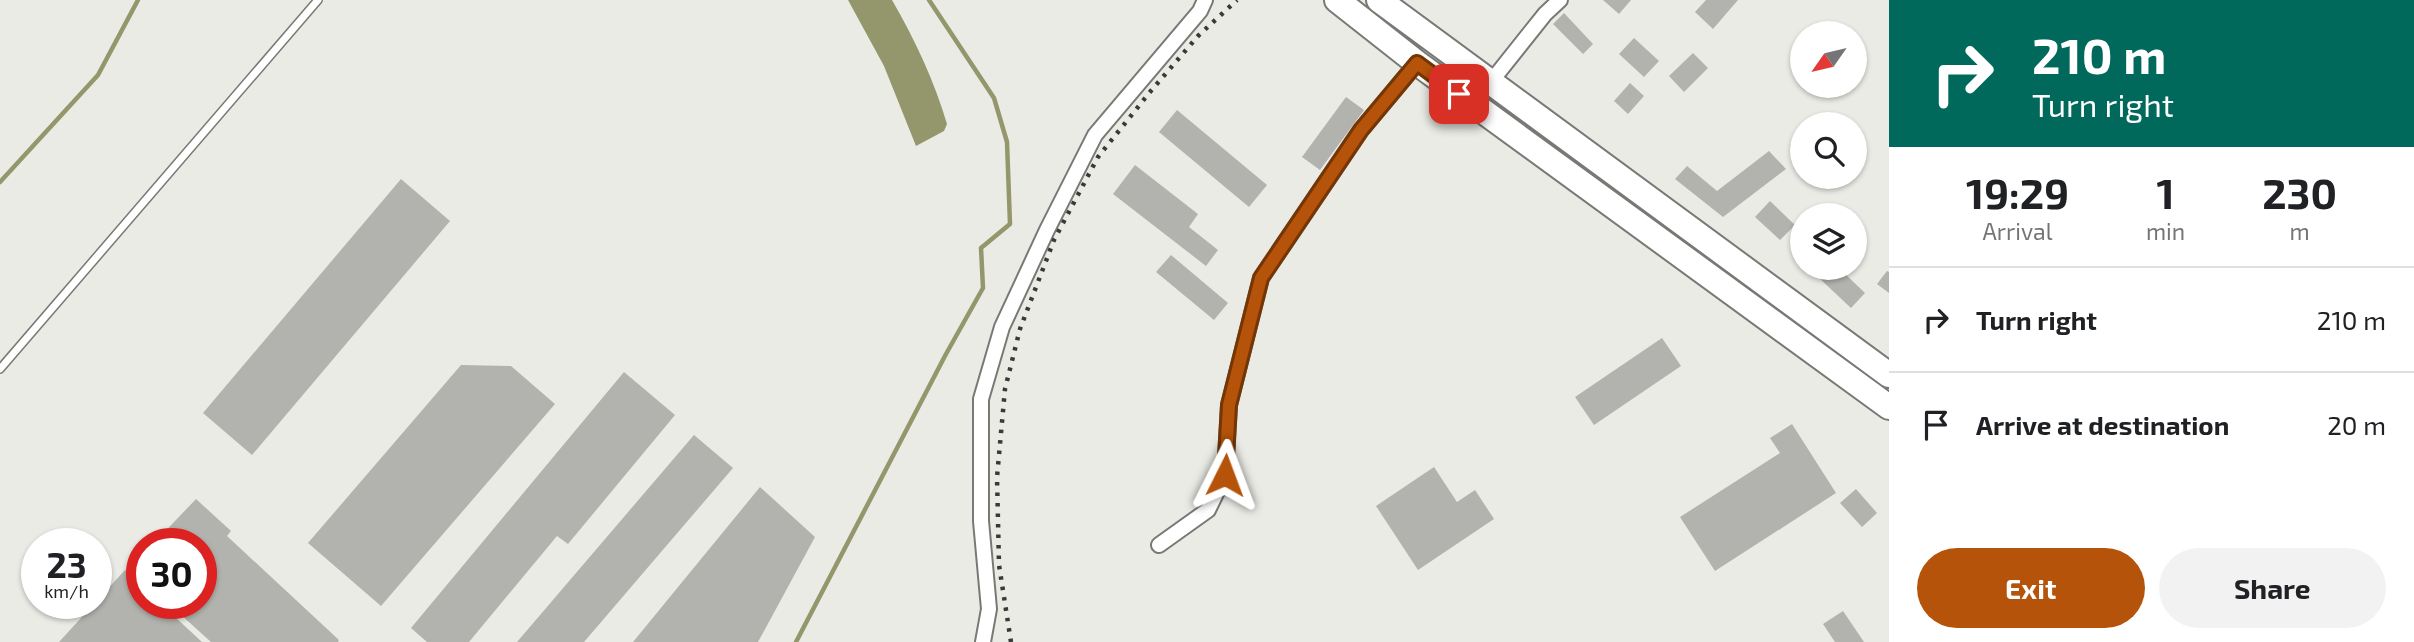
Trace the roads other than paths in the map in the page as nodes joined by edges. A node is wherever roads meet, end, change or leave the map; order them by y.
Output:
1 (318, 0) edge
2 (1205, 0) edge
3 (1337, 0) edge
4 (1379, 0) edge
5 (1560, 0) edge
6 (1417, 63) junction
7 (1490, 83) junction
8 (1600, 163) junction
9 (1586, 186) junction
10 (0, 369) edge
11 (1889, 375) edge
12 (1889, 407) edge
13 (1159, 545) dead end
14 (983, 642) edge

1 - 10 lane
2 - 14 street
3 - 6 highway
4 - 7 highway
5 - 7 street
6 - 9 highway
6 - 13 street
7 - 8 highway
8 - 9 highway
8 - 11 highway
9 - 12 highway

